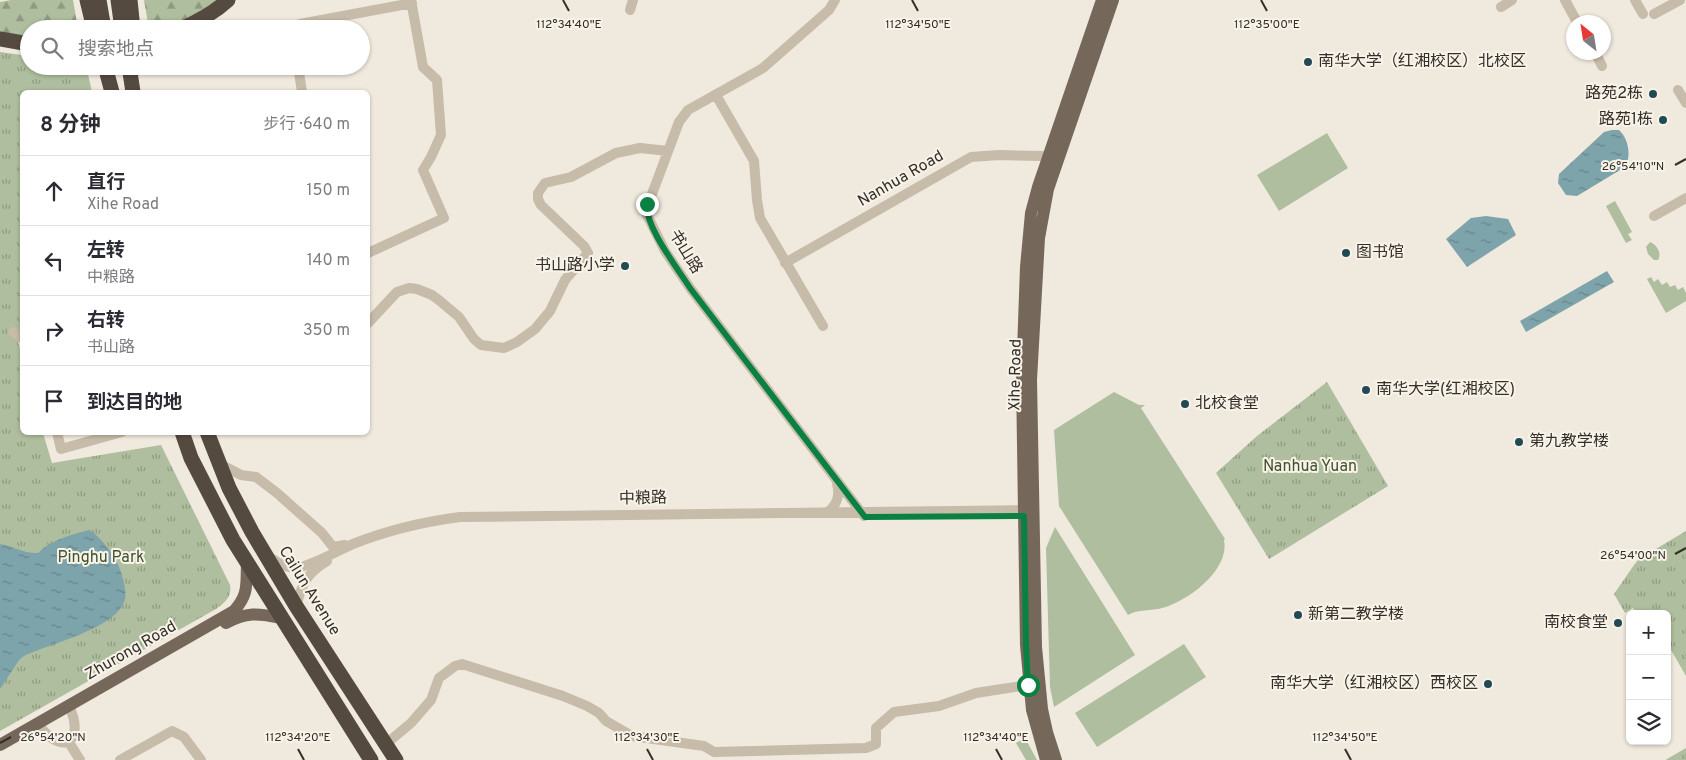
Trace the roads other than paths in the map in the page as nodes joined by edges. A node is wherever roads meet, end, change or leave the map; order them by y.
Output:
1 (228, 0) edge
2 (236, 0) edge
3 (835, 0) edge
4 (1102, 0) edge
5 (1113, 0) edge
6 (1512, 0) edge
7 (1564, 0) edge
8 (1635, 0) edge
9 (1680, 0) edge
10 (91, 2) edge
11 (126, 2) edge
12 (412, 2) edge
13 (1501, 7) dead end
14 (1643, 14) dead end
15 (1654, 14) dead end
16 (1573, 15) edge
17 (88, 20) edge
18 (93, 20) edge
19 (100, 20) edge
20 (123, 20) edge
21 (130, 20) edge
22 (134, 20) edge
23 (202, 20) edge
24 (211, 20) edge
25 (320, 20) edge
26 (0, 39) edge
27 (20, 42) edge
28 (0, 45) edge
29 (20, 48) edge
30 (1599, 60) edge
31 (1602, 66) dead end
32 (101, 75) edge
33 (108, 75) edge
34 (111, 75) edge
35 (131, 75) edge
36 (136, 75) edge
37 (139, 75) edge
38 (299, 75) edge
39 (112, 90) edge
40 (135, 90) edge
41 (136, 90) edge
42 (136, 90) edge
43 (302, 90) edge
44 (1678, 90) dead end
45 (716, 95) junction
46 (1686, 103) edge
47 (668, 151) junction
48 (1042, 156) dead end
49 (1686, 198) edge
50 (1686, 205) edge
51 (370, 252) edge
52 (785, 263) junction
53 (370, 321) edge
54 (823, 326) dead end
55 (13, 332) dead end
56 (20, 337) edge
57 (57, 435) edge
58 (111, 435) edge
59 (183, 435) edge
60 (208, 435) edge
61 (219, 463) junction
62 (836, 480) junction
63 (828, 512) junction
64 (1029, 513) junction
65 (863, 515) junction
66 (354, 544) junction
67 (265, 555) junction
68 (247, 564) junction
69 (296, 606) junction
70 (281, 618) junction
71 (1028, 685) junction
72 (71, 708) junction
73 (39, 726) junction
74 (68, 740) junction
75 (386, 744) junction
76 (0, 745) edge
77 (0, 752) edge
78 (80, 760) edge
79 (120, 760) edge
80 (201, 760) edge
81 (371, 760) edge
82 (396, 760) edge
83 (1046, 760) edge
84 (1056, 760) edge

1 - 23 highway
2 - 24 highway
3 - 45 street, 书山路
4 - 64 main road, Xihe Road
5 - 64 main road, Xihe Road
6 - 13 street
7 - 16 street
8 - 14 street
9 - 15 street
10 - 17 highway
10 - 18 highway
10 - 19 highway
11 - 20 highway
11 - 21 highway
11 - 22 highway
12 - 25 street
12 - 51 street
26 - 27 highway
28 - 29 highway
30 - 31 street
32 - 39 highway
33 - 39 highway
34 - 39 highway
35 - 40 highway
36 - 41 highway
37 - 42 highway
38 - 43 street
44 - 46 street
45 - 47 street, 书山路
45 - 52 street
47 - 53 street
47 - 62 street, 书山路
48 - 52 street, Nanhua Road
49 - 50 street
52 - 54 street
55 - 56 street
57 - 58 street
59 - 68 highway
60 - 61 highway, Cailun Avenue
61 - 66 street
61 - 67 highway, Cailun Avenue
62 - 63 street
62 - 65 street, 书山路
63 - 65 street, 中粮路
63 - 66 street, 中粮路
64 - 65 street, 中粮路
64 - 71 main road, Xihe Road
64 - 84 main road, Xihe Road
65 - 69 street, 中粮路
66 - 67 street, 中粮路
67 - 69 highway, Cailun Avenue
68 - 70 highway
68 - 72 main road, Zhurong Road
69 - 75 highway, Cailun Avenue
70 - 72 main road, Zhurong Road
70 - 81 highway
71 - 75 street
71 - 83 main road, Xihe Road
72 - 73 main road, Zhurong Road
72 - 74 street
73 - 74 street
73 - 76 main road, Zhurong Road
73 - 77 main road, Zhurong Road
74 - 78 street
75 - 82 highway, Cailun Avenue
79 - 80 street

